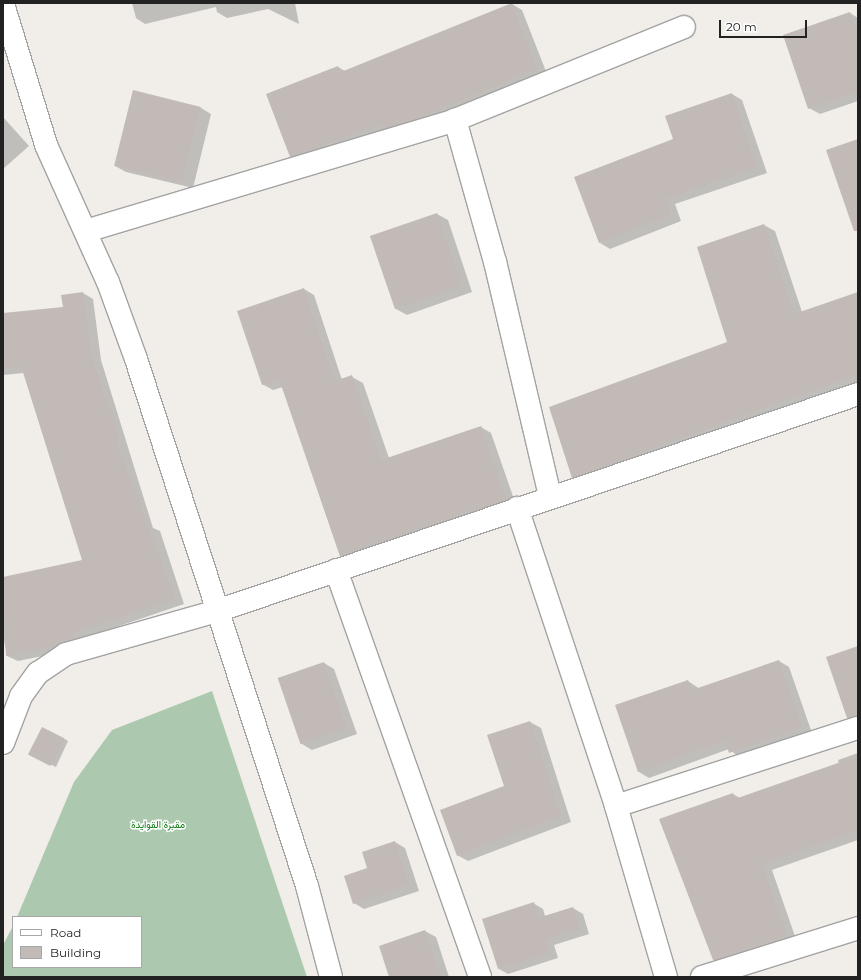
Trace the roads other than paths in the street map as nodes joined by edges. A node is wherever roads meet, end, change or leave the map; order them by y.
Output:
1 (3, 4) edge
2 (684, 27) dead end
3 (455, 120) junction
4 (86, 231) junction
5 (858, 394) edge
6 (550, 496) junction
7 (517, 508) junction
8 (336, 570) junction
9 (217, 611) junction
10 (858, 728) edge
11 (3, 743) edge
12 (616, 806) junction
13 (858, 928) edge
14 (331, 977) edge
15 (480, 977) edge
16 (666, 977) edge
17 (702, 977) edge

1 - 4 street
2 - 3 street
3 - 4 street
3 - 6 street
4 - 9 street
5 - 6 street
6 - 7 street
7 - 8 street
7 - 12 street
8 - 9 street
8 - 15 street
9 - 11 street
9 - 14 street
10 - 12 street
12 - 16 street
13 - 17 street

